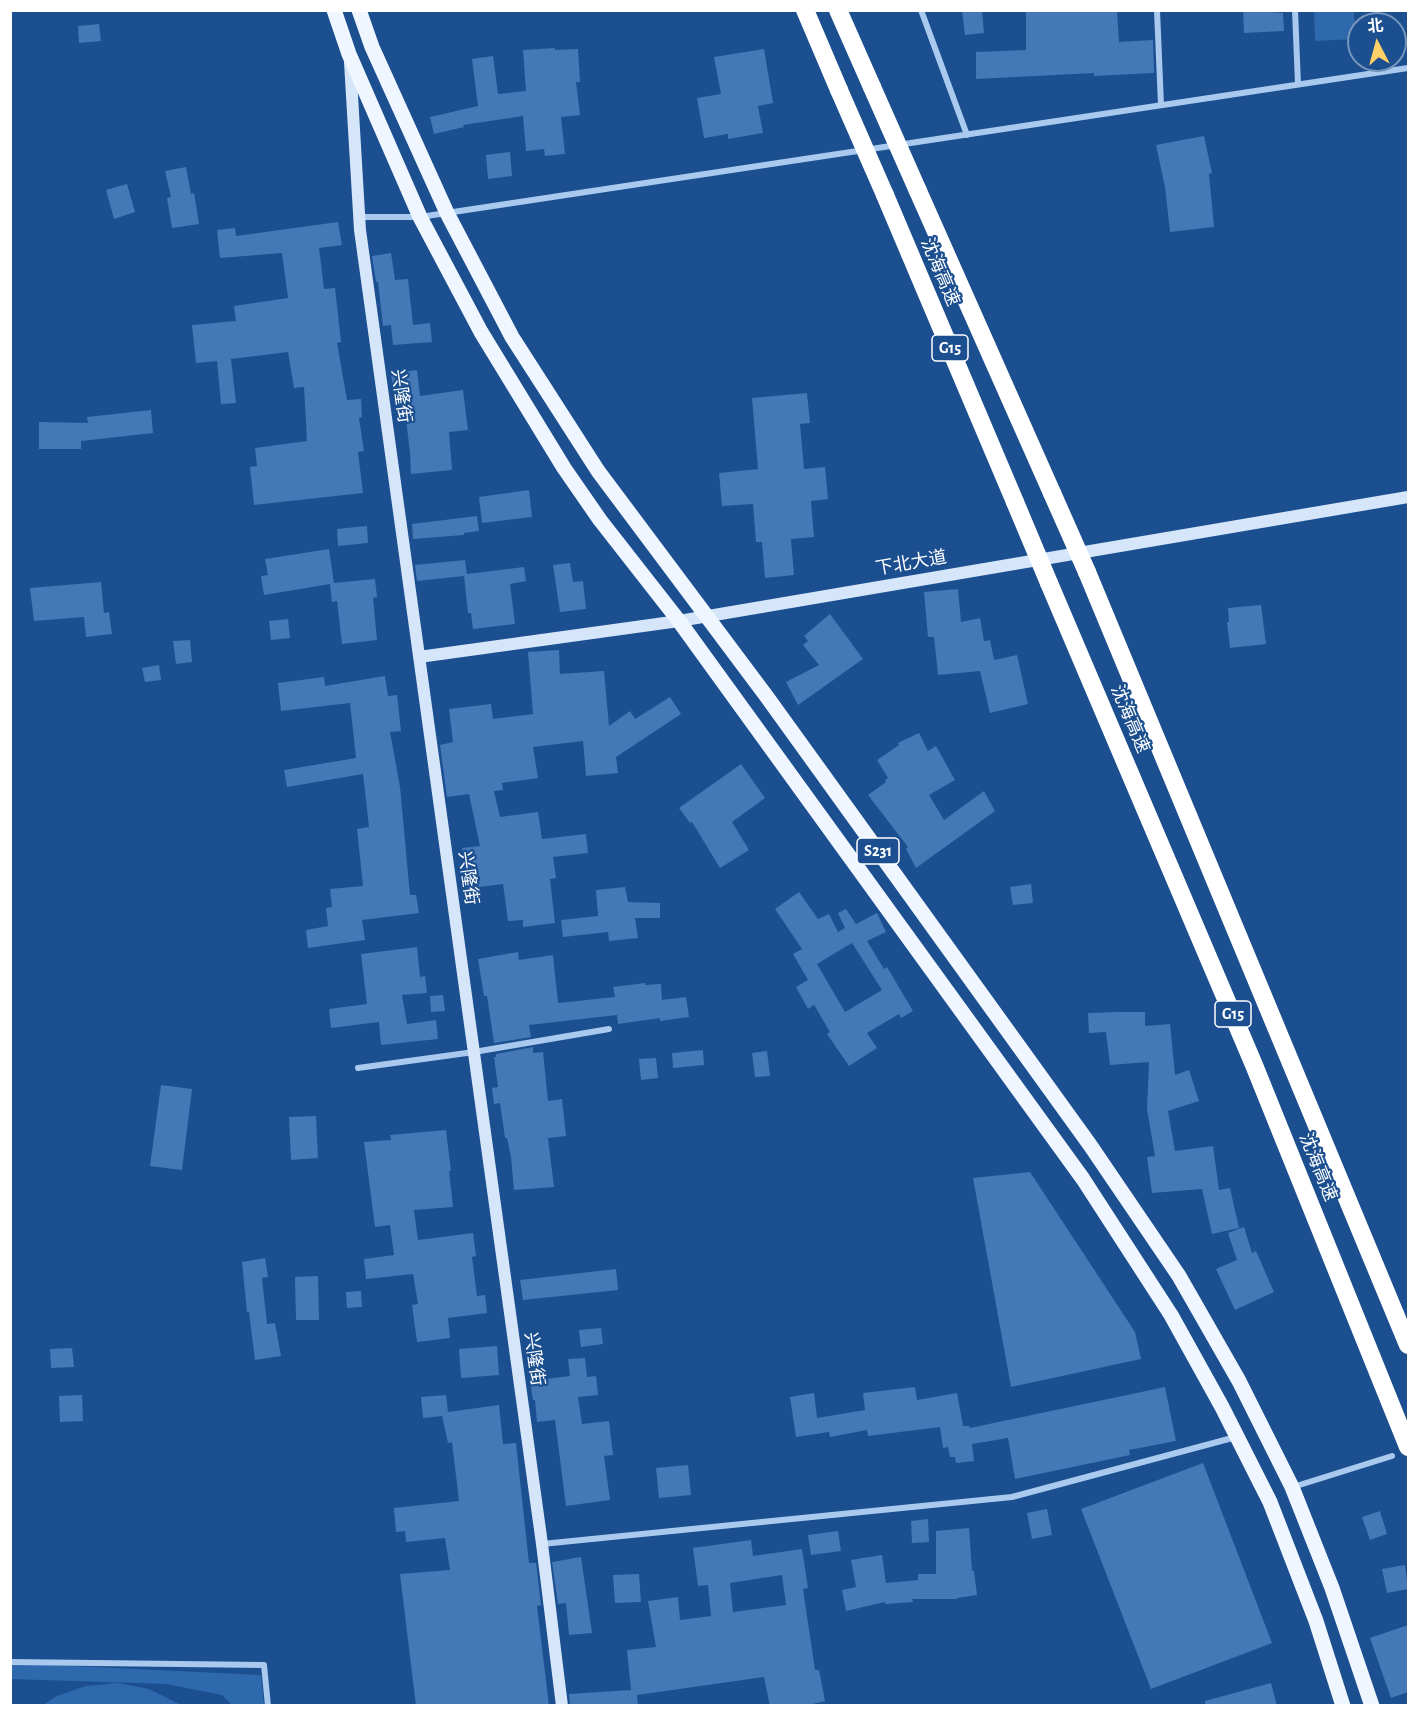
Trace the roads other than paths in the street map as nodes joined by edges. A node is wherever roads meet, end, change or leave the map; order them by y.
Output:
1 (334, 10) edge
2 (359, 10) edge
3 (805, 10) edge
4 (838, 10) edge
5 (921, 10) edge
6 (1157, 10) edge
7 (1295, 10) edge
8 (349, 54) junction
9 (1408, 68) edge
10 (1298, 84) junction
11 (1161, 105) junction
12 (967, 135) junction
13 (447, 213) junction
14 (359, 217) junction
15 (420, 217) junction
16 (1408, 497) edge
17 (706, 616) junction
18 (679, 621) junction
19 (419, 657) junction
20 (609, 1029) dead end
21 (474, 1052) junction
22 (358, 1068) dead end
23 (1408, 1345) edge
24 (1237, 1437) junction
25 (1408, 1447) edge
26 (1392, 1456) dead end
27 (1292, 1487) junction
28 (542, 1544) junction
29 (10, 1662) edge
30 (268, 1706) edge
31 (562, 1706) edge
32 (1343, 1706) edge
33 (1372, 1706) edge

1 - 8 main road
2 - 13 main road, S231
3 - 25 highway, 沈海高速 / G15, bridge
4 - 23 highway, 沈海高速 / G15, bridge
5 - 12 street
6 - 11 street
7 - 10 street
8 - 14 street, 兴隆街
8 - 15 main road, S231
9 - 10 street
10 - 11 street
11 - 12 street
12 - 13 street
13 - 15 street
13 - 17 main road, S231
14 - 15 street
14 - 19 street, 兴隆街
15 - 18 main road, S231
16 - 17 street, 下北大道
17 - 18 street, 下北大道
17 - 27 main road, S231
18 - 19 street, 下北大道
18 - 24 main road, S231
19 - 21 street, 兴隆街
20 - 21 street
21 - 22 street
21 - 28 street, 兴隆街
24 - 28 street
24 - 32 main road, S231
26 - 27 street
27 - 33 main road, S231
28 - 31 street, 兴隆街
29 - 30 street

